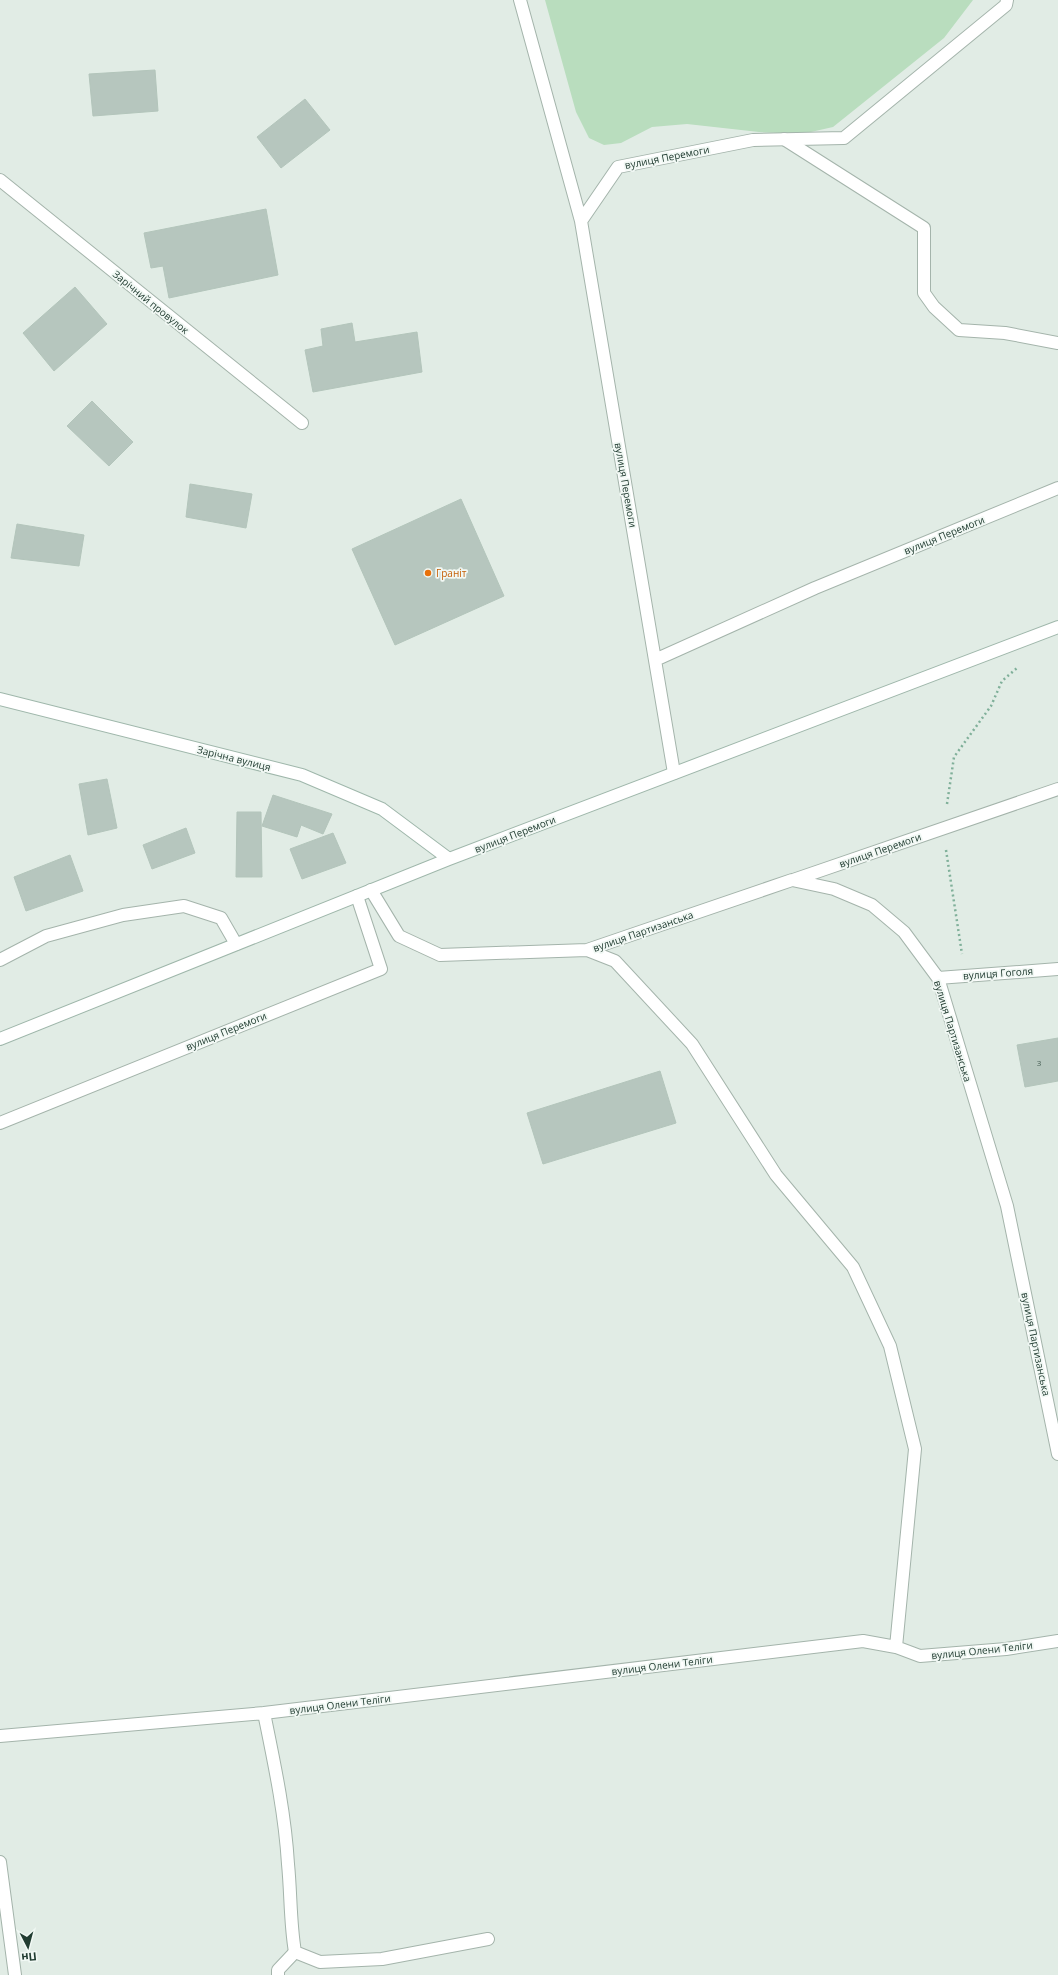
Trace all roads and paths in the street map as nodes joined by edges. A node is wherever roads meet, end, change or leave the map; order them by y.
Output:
1 (520, 0) edge
2 (1007, 0) edge
3 (784, 139) junction
4 (0, 180) edge
5 (581, 221) junction
6 (1058, 343) edge
7 (302, 423) dead end
8 (1058, 488) edge
9 (1058, 627) edge
10 (655, 660) junction
11 (1019, 665) dead end
12 (0, 699) edge
13 (674, 773) junction
14 (1058, 789) edge
15 (943, 829) junction
16 (449, 859) junction
17 (792, 880) junction
18 (371, 890) junction
19 (357, 896) junction
20 (236, 944) junction
21 (587, 950) junction
22 (0, 960) edge
23 (1058, 969) edge
24 (965, 976) junction
25 (938, 978) junction
26 (0, 1039) edge
27 (0, 1122) edge
28 (1058, 1454) edge
29 (1058, 1641) edge
30 (896, 1647) junction
31 (264, 1713) junction
32 (0, 1736) edge
33 (0, 1862) edge
34 (488, 1939) dead end
35 (295, 1952) junction
36 (15, 1975) edge
37 (278, 1975) edge

1 - 5 street
2 - 3 street, вулиця Перемоги
3 - 5 street, вулиця Перемоги
3 - 6 street
4 - 7 street, Зарічний провулок
5 - 10 street, вулиця Перемоги
8 - 10 street, вулиця Перемоги
9 - 13 street, вулиця Перемоги
10 - 13 street, вулиця Перемоги
11 - 15 path
12 - 16 street, Зарічна вулиця
13 - 16 street, вулиця Перемоги
14 - 15 street, вулиця Перемоги
15 - 17 street, вулиця Перемоги
15 - 24 path
16 - 18 street, вулиця Перемоги
17 - 21 street, вулиця Партизанська
17 - 25 street, вулиця Партизанська
18 - 19 street, вулиця Перемоги
18 - 21 street, вулиця Партизанська
19 - 20 street, вулиця Перемоги
19 - 27 street, вулиця Перемоги
20 - 22 street
20 - 26 street, вулиця Перемоги
21 - 30 street
23 - 24 street, вулиця Гоголя
24 - 25 street, вулиця Гоголя
25 - 28 street, вулиця Партизанська
29 - 30 street, вулиця Олени Теліги
30 - 31 street, вулиця Олени Теліги
31 - 32 street, вулиця Олени Теліги
31 - 35 street
33 - 36 street
34 - 35 street
35 - 37 street

